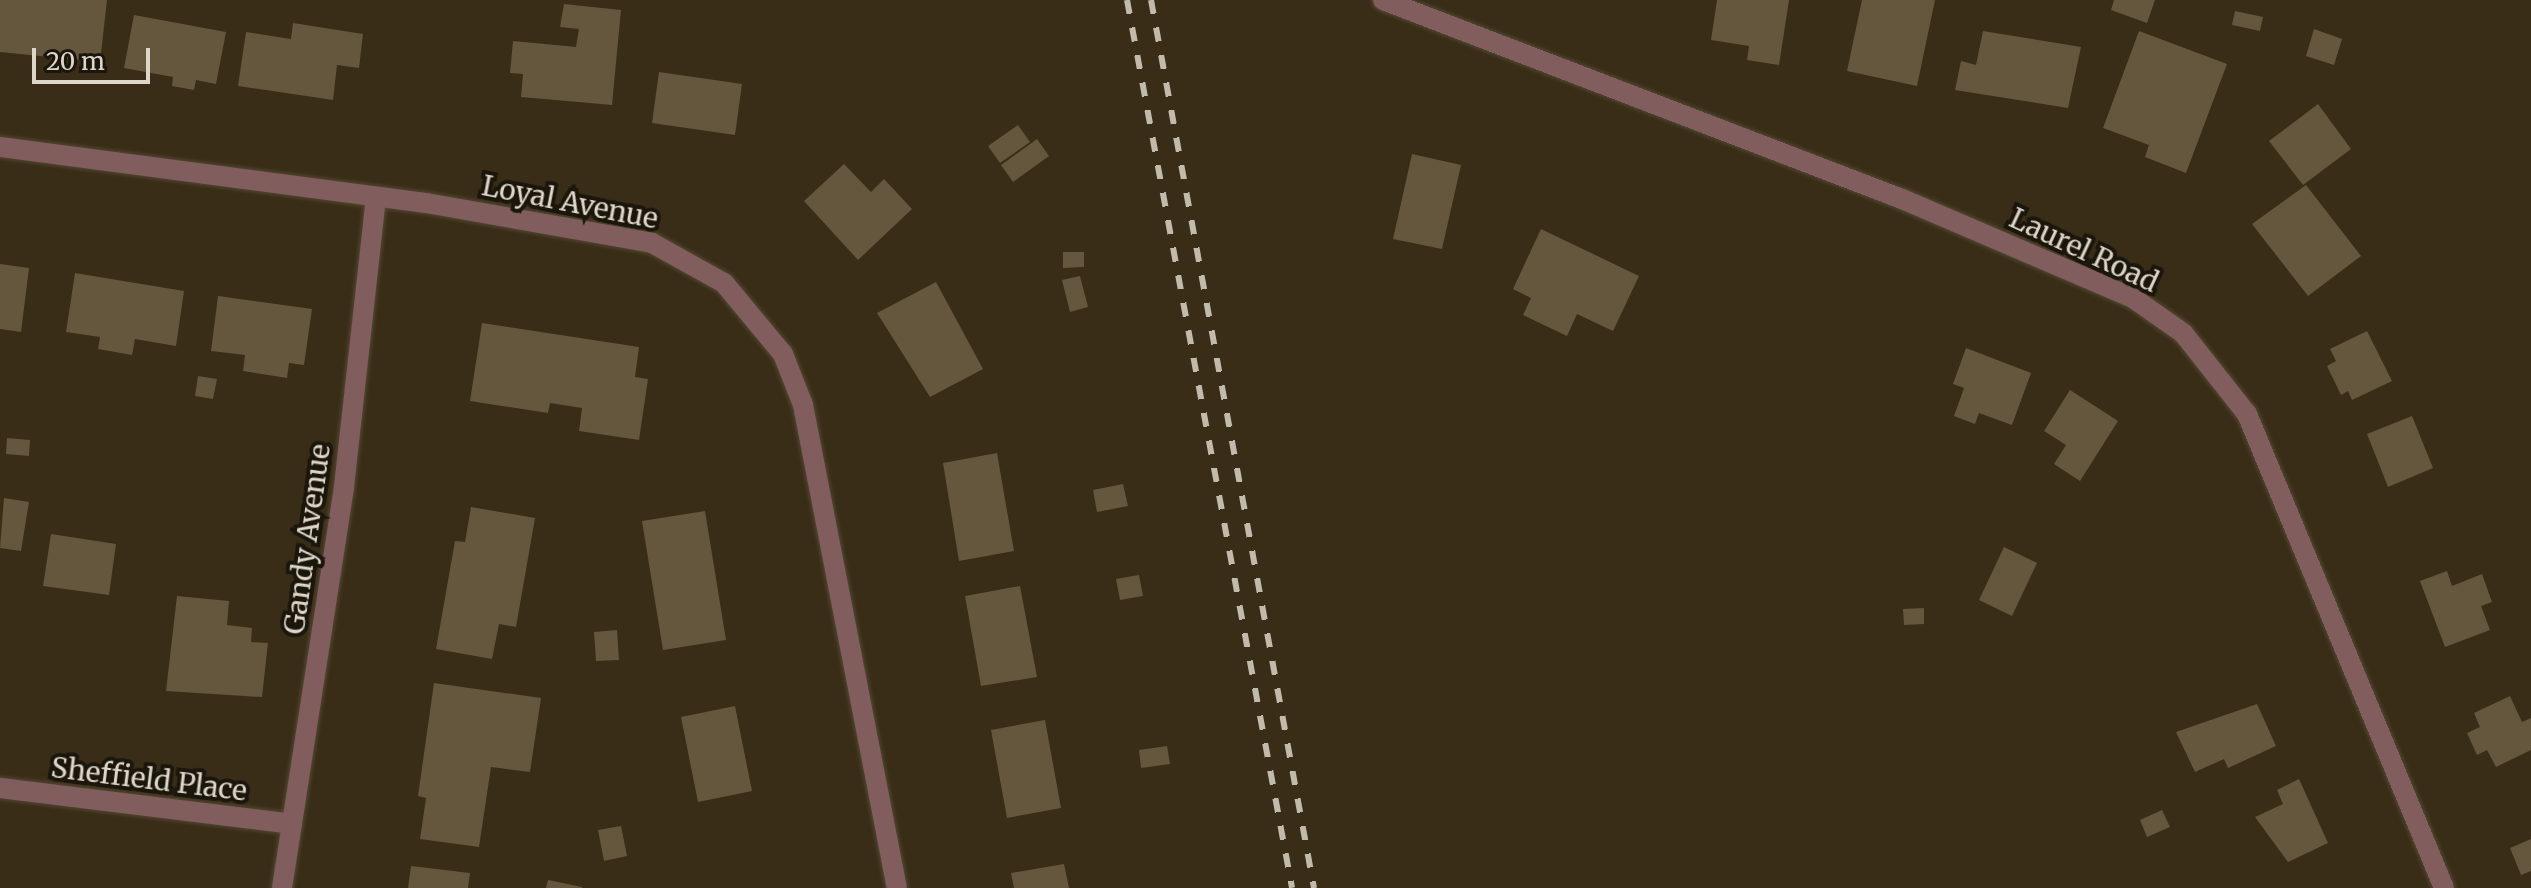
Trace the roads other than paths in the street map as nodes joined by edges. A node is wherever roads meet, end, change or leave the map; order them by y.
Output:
1 (1383, 0) edge
2 (0, 147) edge
3 (376, 197) junction
4 (0, 788) edge
5 (292, 824) junction
6 (282, 888) edge
7 (897, 888) edge
8 (2444, 888) edge

1 - 8 street, Laurel Road
2 - 3 street, Loyal Avenue
3 - 5 street, Gandy Avenue
3 - 7 street, Loyal Avenue
4 - 5 street, Sheffield Place
5 - 6 street, Gandy Avenue

